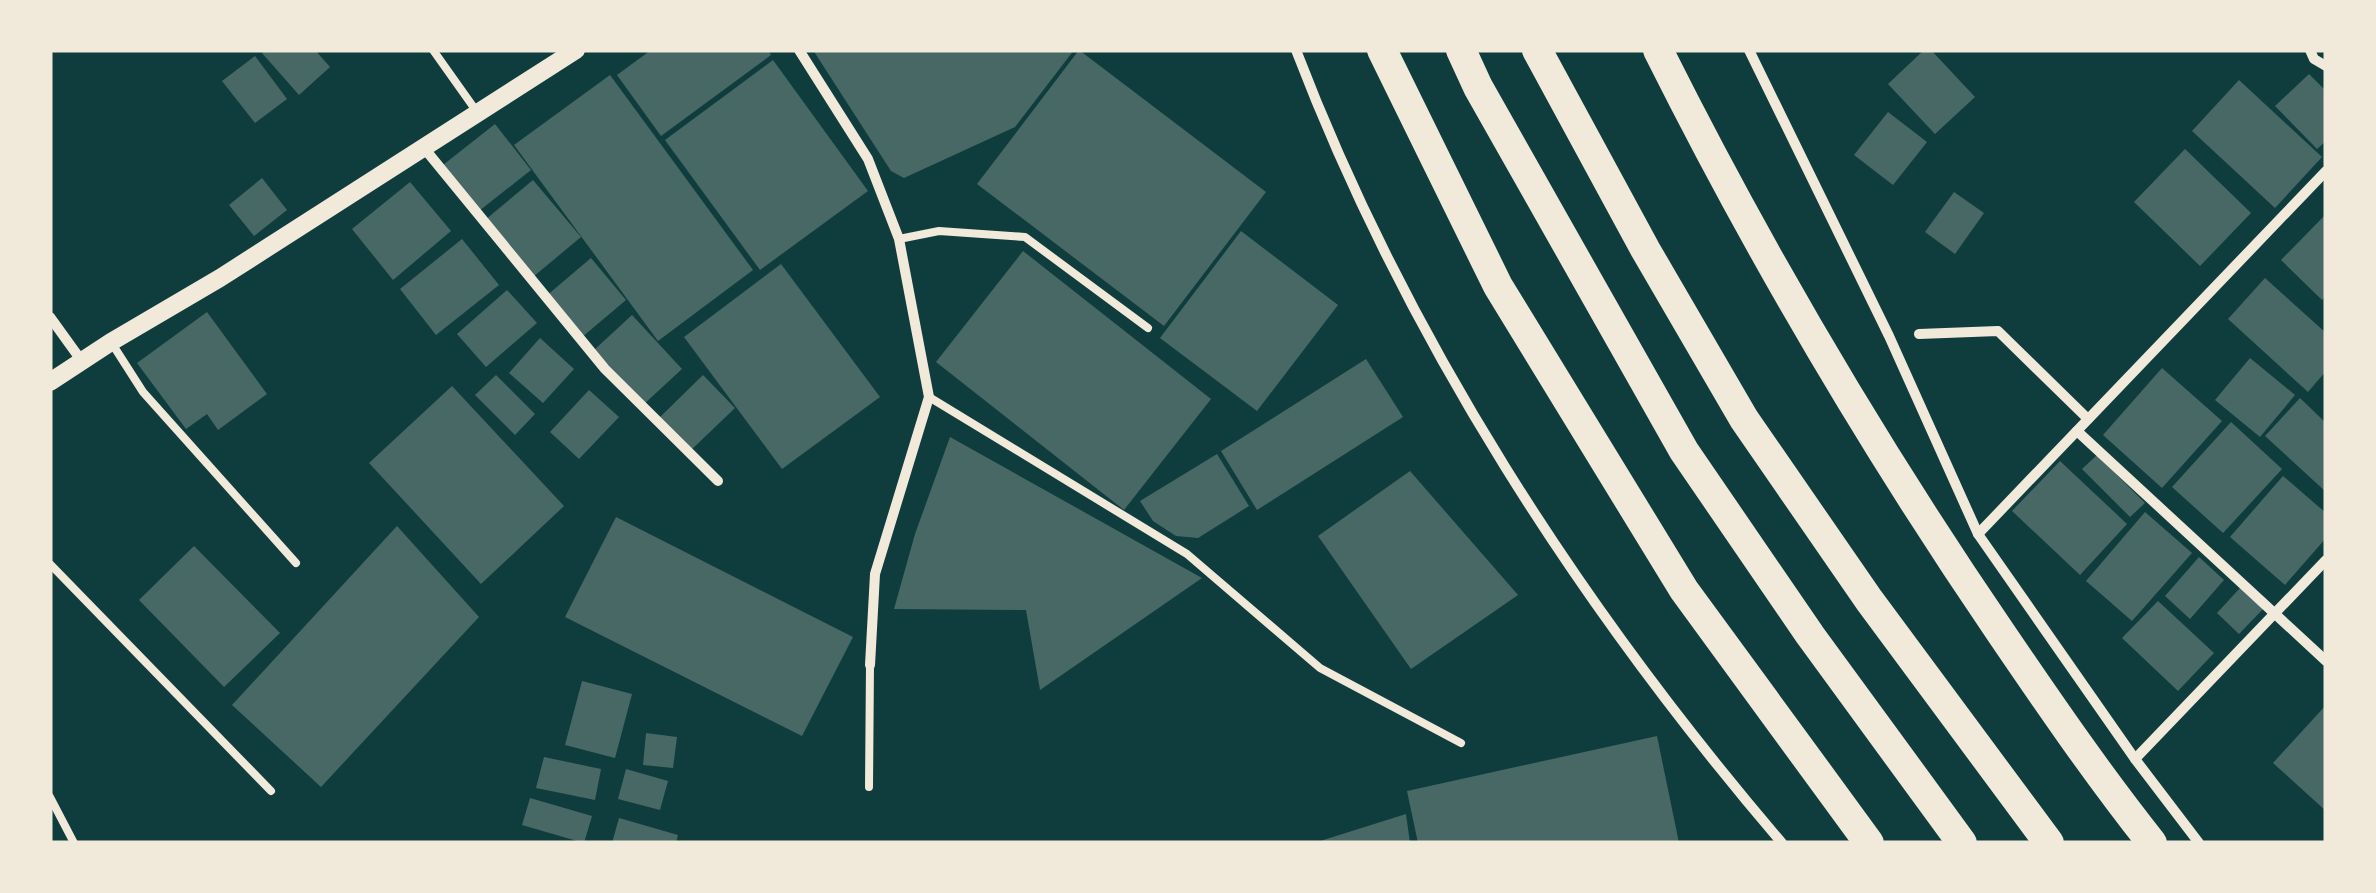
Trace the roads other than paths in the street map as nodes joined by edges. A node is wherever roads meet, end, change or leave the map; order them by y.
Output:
1 (433, 50) edge
2 (576, 50) edge
3 (799, 50) edge
4 (1296, 50) edge
5 (1382, 50) edge
6 (1461, 50) edge
7 (1536, 50) edge
8 (1658, 50) edge
9 (1749, 50) edge
10 (2310, 50) edge
11 (2326, 66) edge
12 (478, 113) junction
13 (424, 148) junction
14 (2326, 171) edge
15 (899, 239) junction
16 (50, 316) edge
17 (1148, 328) dead end
18 (1919, 334) dead end
19 (111, 342) junction
20 (81, 360) junction
21 (50, 382) edge
22 (929, 396) junction
23 (2088, 419) junction
24 (2076, 431) junction
25 (718, 481) dead end
26 (1978, 534) junction
27 (2326, 560) edge
28 (296, 563) dead end
29 (50, 564) edge
30 (2275, 614) junction
31 (2326, 661) edge
32 (870, 664) joint
33 (1461, 743) dead end
34 (2136, 760) junction
35 (869, 786) dead end
36 (271, 791) dead end
37 (50, 797) edge
38 (74, 843) edge
39 (1782, 843) edge
40 (1869, 843) edge
41 (1962, 843) edge
42 (2049, 843) edge
43 (2152, 843) edge
44 (2199, 843) edge

1 - 12 lane
2 - 12 street
3 - 15 street
4 - 39 street
5 - 40 highway
6 - 41 highway
7 - 42 highway
8 - 43 highway
9 - 26 street
10 - 11 street
12 - 13 street
13 - 19 street
13 - 25 street
14 - 23 street
15 - 17 lane
15 - 22 street
16 - 20 street
18 - 23 street
19 - 20 street
19 - 28 lane
20 - 21 street
22 - 32 street
22 - 33 lane
23 - 24 street
24 - 26 street
24 - 30 street
26 - 34 street
27 - 30 street
29 - 36 lane
30 - 31 street
30 - 34 street
32 - 35 lane
34 - 44 street
37 - 38 lane

